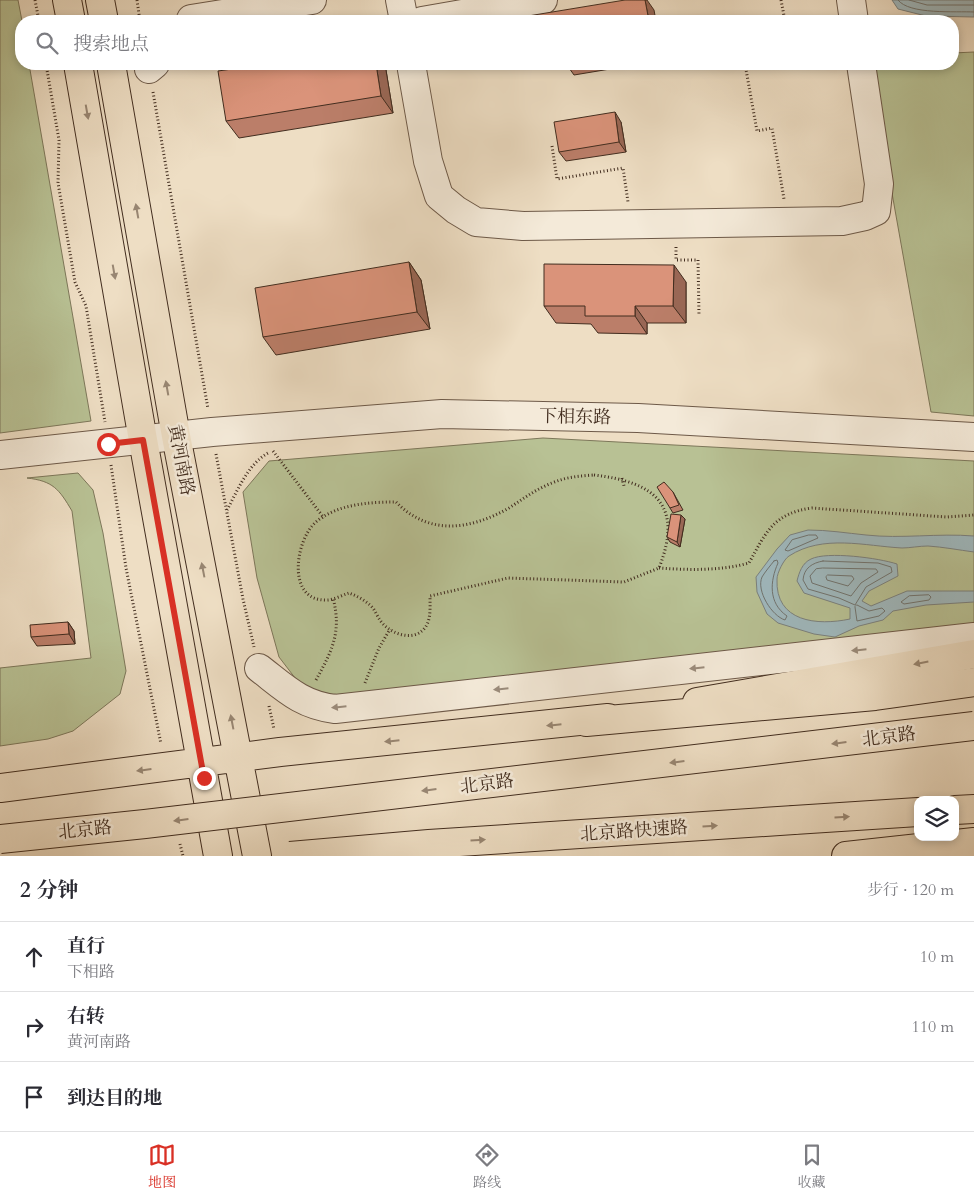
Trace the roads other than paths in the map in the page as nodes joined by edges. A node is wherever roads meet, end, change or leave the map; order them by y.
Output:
1 (67, 0) edge
2 (100, 0) edge
3 (312, 0) edge
4 (400, 0) edge
5 (543, 0) edge
6 (851, 0) edge
7 (189, 13) edge
8 (70, 15) edge
9 (103, 15) edge
10 (403, 15) edge
11 (457, 15) edge
12 (853, 15) edge
13 (79, 70) edge
14 (112, 70) edge
15 (412, 70) edge
16 (861, 70) edge
17 (176, 436) junction
18 (974, 438) edge
19 (143, 440) junction
20 (0, 455) edge
21 (969, 646) edge
22 (259, 668) road end
23 (974, 682) edge
24 (586, 722) junction
25 (974, 726) edge
26 (239, 757) junction
27 (201, 762) junction
28 (0, 788) edge
29 (974, 809) edge
30 (959, 810) edge
31 (914, 812) edge
32 (0, 838) edge
33 (974, 842) edge
34 (218, 856) edge
35 (257, 856) edge
36 (290, 856) edge
37 (846, 856) edge

1 - 8 main road
2 - 9 main road
3 - 7 street
4 - 10 street
5 - 11 street
6 - 12 street
13 -> 19 main road, 黄河南路
17 -> 14 main road, 黄河南路
15 - 16 street
17 - 18 street, 下相东路
17 - 19 street, 下相东路
26 -> 17 main road, 黄河南路
19 - 20 street, 下相东路
19 - 27 main road, 黄河南路
21 -> 22 street
21 -> 24 main road
23 - 24 main road
24 -> 26 main road
25 -> 32 main road, 北京路, bridge
26 - 27 main road
26 - 35 main road, 黄河南路
27 -> 28 main road
27 - 34 main road, 黄河南路
29 - 30 main road
36 -> 31 main road, 北京路快速路, bridge
33 - 37 main road

